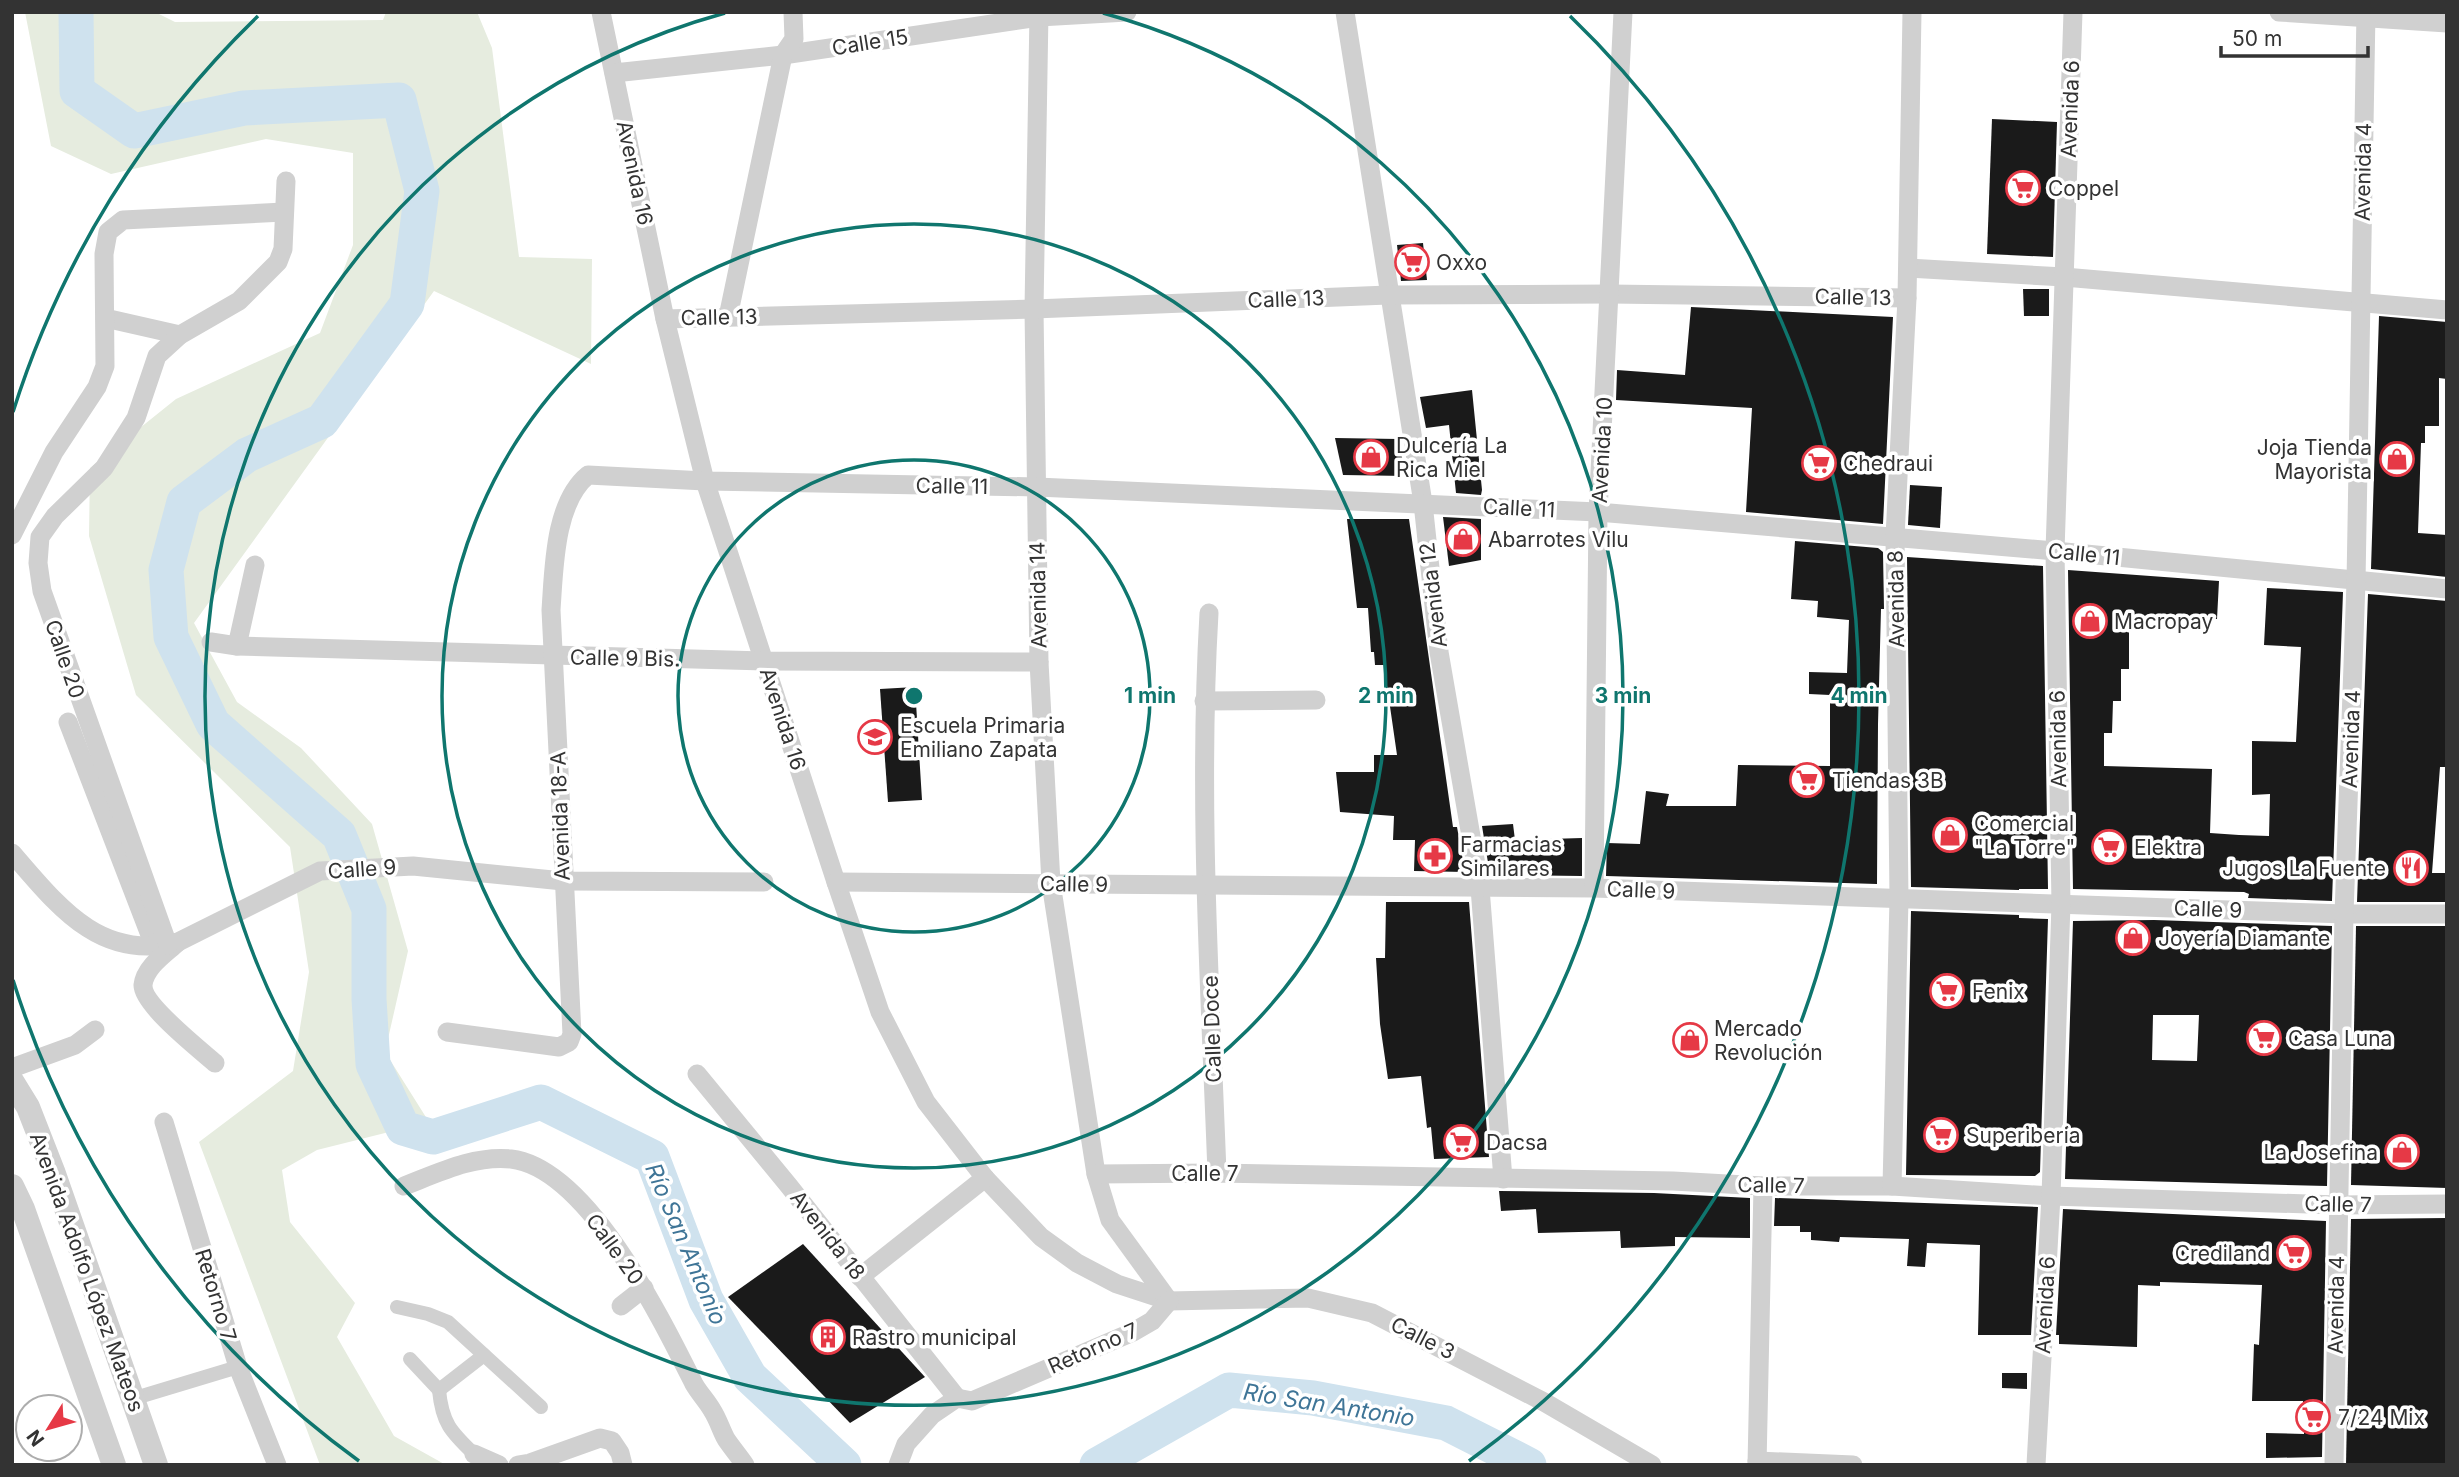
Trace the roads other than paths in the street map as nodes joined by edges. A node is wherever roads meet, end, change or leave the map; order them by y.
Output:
1 (601, 12) edge
2 (793, 12) edge
3 (1127, 12) edge
4 (1345, 12) edge
5 (1623, 12) edge
6 (1912, 12) edge
7 (2073, 12) edge
8 (2279, 12) edge
9 (1039, 15) edge
10 (2366, 15) edge
11 (2447, 23) edge
12 (783, 55) junction
13 (614, 73) junction
14 (286, 181) dead end
15 (284, 212) junction
16 (1908, 268) junction
17 (2064, 277) junction
18 (1610, 294) junction
19 (1388, 295) junction
20 (1907, 298) junction
21 (2361, 303) junction
22 (1034, 309) junction
23 (2447, 310) edge
24 (727, 317) junction
25 (105, 318) junction
26 (665, 318) junction
27 (180, 335) junction
28 (588, 475) joint
29 (705, 481) junction
30 (1037, 487) junction
31 (1423, 503) junction
32 (1598, 512) junction
33 (12, 535) edge
34 (1895, 537) junction
35 (2055, 551) junction
36 (255, 565) dead end
37 (2356, 582) junction
38 (2447, 589) edge
39 (1209, 613) dead end
40 (211, 642) dead end
41 (237, 646) junction
42 (552, 656) junction
43 (765, 661) junction
44 (1039, 662) junction
45 (1316, 700) dead end
46 (1204, 701) junction
47 (68, 722) dead end
48 (12, 853) edge
49 (563, 881) junction
50 (836, 882) junction
51 (764, 883) dead end
52 (1051, 883) junction
53 (1206, 886) junction
54 (1480, 888) junction
55 (1594, 888) junction
56 (1899, 899) junction
57 (2061, 905) junction
58 (2344, 914) junction
59 (2447, 914) edge
60 (167, 945) junction
61 (95, 1030) dead end
62 (447, 1032) dead end
63 (215, 1063) dead end
64 (12, 1068) edge
65 (697, 1074) dead end
66 (12, 1081) edge
67 (164, 1122) dead end
68 (1217, 1173) junction
69 (1096, 1174) junction
70 (985, 1178) junction
71 (1503, 1179) junction
72 (12, 1186) edge
73 (404, 1186) dead end
74 (1763, 1186) junction
75 (1892, 1186) junction
76 (2051, 1196) junction
77 (2447, 1204) edge
78 (2338, 1205) junction
79 (860, 1277) junction
80 (644, 1288) junction
81 (1168, 1301) junction
82 (621, 1306) dead end
83 (397, 1307) dead end
84 (484, 1355) junction
85 (410, 1359) dead end
86 (238, 1367) junction
87 (439, 1390) junction
88 (957, 1398) junction
89 (132, 1399) junction
90 (541, 1407) dead end
91 (474, 1454) joint
92 (1757, 1463) edge
93 (114, 1465) edge
94 (156, 1465) edge
95 (276, 1465) edge
96 (499, 1465) edge
97 (519, 1465) edge
98 (623, 1465) edge
99 (745, 1465) edge
100 (898, 1465) edge
101 (1652, 1465) edge
102 (1853, 1465) edge
103 (2036, 1465) edge
104 (2334, 1465) edge

1 - 13 street, Avenida 16
2 - 12 street
3 - 9 street, Calle 15
4 - 19 street, Avenida 12
5 - 18 street, Avenida 10
6 - 16 street, Avenida 8
7 - 17 street, Avenida 6
8 - 10 street
9 - 12 street, Calle 15
9 - 22 street, Avenida 14
10 - 11 street
10 - 21 street, Avenida 4
12 - 13 street, Calle 15
12 - 24 street
13 - 26 street, Avenida 16
14 - 15 street, Calle 20
15 - 25 street
15 - 27 street, Calle 20
16 - 17 street, Calle 13
16 - 20 street, Avenida 8
17 - 21 street, Calle 13
17 - 35 street, Avenida 6
18 - 19 street, Calle 13
18 - 20 street, Calle 13
18 - 32 street, Avenida 10
19 - 22 street, Calle 13
19 - 31 street, Avenida 12
20 - 34 street, Avenida 8
21 - 23 street, Calle 13
21 - 37 street, Avenida 4
22 - 24 street, Calle 13
22 - 30 street, Avenida 14
24 - 26 street, Calle 13
25 - 27 street
25 - 33 street
26 - 29 street, Avenida 16
27 - 60 street, Calle 20
28 - 29 street, Calle 11
28 - 42 street, Avenida 18-A
29 - 30 street, Calle 11
29 - 43 street, Avenida 16
30 - 31 street, Calle 11
30 - 44 street, Avenida 14
31 - 32 street, Calle 11
31 - 54 street, Avenida 12
32 - 34 street, Calle 11
32 - 55 street, Avenida 10
34 - 35 street, Calle 11
34 - 56 street, Avenida 8
35 - 37 street, Calle 11
35 - 57 street, Avenida 6
36 - 41 street
37 - 38 street, Calle 11
37 - 58 street, Avenida 4
39 - 46 street, Calle Doce
40 - 41 street, Calle 9 Bis.
41 - 42 street, Calle 9 Bis.
42 - 43 street, Calle 9 Bis.
42 - 49 street, Avenida 18-A
43 - 44 street, Calle 9 Bis.
43 - 50 street, Avenida 16
44 - 52 street, Avenida 14
45 - 46 street
46 - 53 street, Calle Doce
47 - 60 street
48 - 60 street
49 - 51 street, Calle 9
49 - 60 street, Calle 9
49 - 62 street, Avenida 18-A
50 - 52 street, Calle 9
50 - 70 street, Avenida 16
52 - 53 street, Calle 9
52 - 69 street, Avenida 14
53 - 54 street, Calle 9
53 - 68 street, Calle Doce
54 - 55 street, Calle 9
54 - 71 street, Avenida 12
55 - 56 street, Calle 9
56 - 57 street, Calle 9
56 - 75 street, Avenida 8
57 - 58 street, Calle 9
57 - 76 street, Avenida 6
58 - 59 street, Calle 9
58 - 78 street, Avenida 4
60 - 63 street, Calle 9
61 - 64 street
65 - 79 street, Avenida 18
66 - 89 street, Avenida Adolfo López Mateos
67 - 86 street, Retorno 7
68 - 69 street, Calle 7
68 - 71 street, Calle 7
69 - 81 street
70 - 79 street
70 - 81 street, Avenida 16
71 - 74 street, Calle 7
72 - 93 street, Avenida Adolfo López Mateos
73 - 80 street, Calle 20
74 - 75 street, Calle 7
74 - 92 street
75 - 76 street, Calle 7
76 - 78 street, Calle 7
76 - 103 street, Avenida 6
77 - 78 street, Calle 7
78 - 104 street, Avenida 4
79 - 88 street, Avenida 18
80 - 82 street
80 - 99 street, Calle 20
81 - 88 street, Retorno 7
81 - 101 street, Calle 3
83 - 84 street
84 - 87 street
84 - 90 street
85 - 87 street
86 - 89 street
86 - 95 street, Retorno 7
87 - 91 street
88 - 100 street, Retorno 7
89 - 94 street, Avenida Adolfo López Mateos
91 - 96 street
92 - 102 street
97 - 98 street

